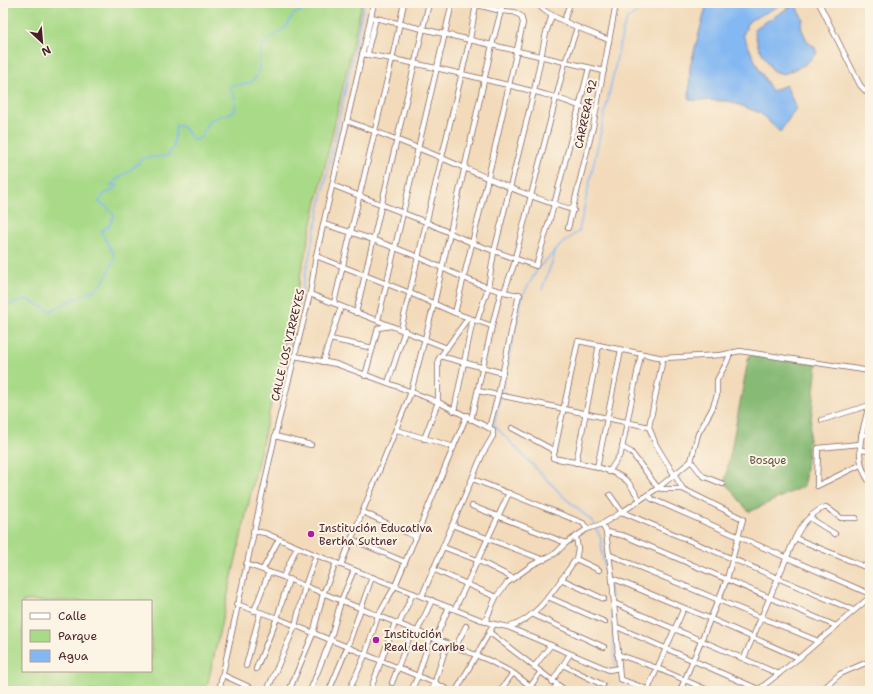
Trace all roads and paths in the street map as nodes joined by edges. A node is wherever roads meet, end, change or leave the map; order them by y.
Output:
1 (374, 3) edge
2 (404, 3) edge
3 (429, 3) edge
4 (452, 3) edge
5 (470, 3) edge
6 (503, 3) edge
7 (538, 3) edge
8 (570, 3) edge
9 (616, 3) edge
10 (819, 3) edge
11 (476, 4) junction
12 (501, 11) junction
13 (552, 15) junction
14 (373, 18) junction
15 (564, 21) junction
16 (400, 24) junction
17 (577, 28) junction
18 (423, 29) junction
19 (370, 34) junction
20 (446, 34) junction
21 (470, 39) junction
22 (609, 40) junction
23 (492, 45) junction
24 (515, 51) junction
25 (362, 54) junction
26 (368, 55) junction
27 (540, 57) junction
28 (392, 59) junction
29 (416, 63) junction
30 (565, 63) junction
31 (438, 68) junction
32 (589, 68) junction
33 (604, 71) junction
34 (462, 74) junction
35 (485, 80) junction
36 (509, 86) junction
37 (534, 91) junction
38 (870, 96) edge
39 (557, 97) junction
40 (579, 105) junction
41 (595, 113) junction
42 (347, 121) junction
43 (375, 132) junction
44 (398, 141) junction
45 (419, 149) junction
46 (442, 158) junction
47 (465, 168) junction
48 (488, 178) junction
49 (332, 185) junction
50 (510, 188) junction
51 (360, 196) junction
52 (530, 196) junction
53 (382, 205) junction
54 (554, 205) junction
55 (574, 210) junction
56 (404, 214) junction
57 (426, 222) junction
58 (323, 224) junction
59 (568, 228) dead end
60 (352, 232) junction
61 (449, 233) junction
62 (373, 240) junction
63 (472, 243) junction
64 (396, 248) junction
65 (494, 252) junction
66 (316, 256) junction
67 (419, 257) junction
68 (516, 259) junction
69 (343, 268) junction
70 (441, 268) junction
71 (365, 276) junction
72 (464, 278) junction
73 (387, 284) junction
74 (488, 288) junction
75 (502, 292) junction
76 (410, 293) junction
77 (310, 294) junction
78 (334, 303) junction
79 (434, 304) junction
80 (341, 307) junction
81 (356, 313) junction
82 (455, 313) junction
83 (473, 319) junction
84 (379, 321) junction
85 (391, 326) junction
86 (492, 326) junction
87 (378, 328) junction
88 (403, 330) junction
89 (424, 338) junction
90 (330, 339) junction
91 (599, 345) junction
92 (373, 348) junction
93 (447, 348) junction
94 (621, 350) junction
95 (641, 354) junction
96 (730, 354) junction
97 (295, 356) junction
98 (440, 356) junction
99 (663, 358) junction
100 (323, 362) junction
101 (463, 362) junction
102 (482, 368) junction
103 (870, 371) edge
104 (503, 373) junction
105 (365, 376) junction
106 (388, 383) junction
107 (478, 391) junction
108 (411, 392) junction
109 (501, 395) junction
110 (438, 402) junction
111 (870, 405) edge
112 (563, 408) junction
113 (454, 411) junction
114 (586, 413) junction
115 (467, 416) junction
116 (608, 418) junction
117 (471, 420) junction
118 (822, 420) dead end
119 (627, 422) junction
120 (649, 427) junction
121 (489, 428) junction
122 (512, 428) dead end
123 (397, 430) junction
124 (861, 435) junction
125 (870, 435) edge
126 (275, 436) junction
127 (424, 440) junction
128 (860, 444) junction
129 (311, 446) dead end
130 (454, 447) junction
131 (622, 447) junction
132 (555, 450) junction
133 (860, 450) junction
134 (870, 451) edge
135 (691, 461) junction
136 (576, 463) junction
137 (860, 465) junction
138 (597, 468) junction
139 (609, 472) junction
140 (675, 474) junction
141 (473, 478) junction
142 (870, 483) edge
143 (723, 484) dead end
144 (658, 488) junction
145 (683, 489) junction
146 (509, 493) junction
147 (610, 495) dead end
148 (647, 495) junction
149 (640, 500) junction
150 (472, 506) dead end
151 (363, 512) junction
152 (622, 512) junction
153 (498, 515) junction
154 (810, 518) junction
155 (856, 518) dead end
156 (870, 518) edge
157 (600, 524) junction
158 (452, 525) junction
159 (590, 528) junction
160 (253, 531) junction
161 (606, 532) junction
162 (835, 534) dead end
163 (416, 537) junction
164 (576, 537) junction
165 (487, 538) junction
166 (738, 538) junction
167 (795, 538) junction
168 (279, 539) junction
169 (352, 539) junction
170 (870, 540) edge
171 (566, 543) junction
172 (297, 547) junction
173 (443, 547) junction
174 (610, 554) junction
175 (316, 555) junction
176 (788, 558) junction
177 (576, 559) junction
178 (734, 559) junction
179 (477, 560) junction
180 (544, 560) junction
181 (405, 562) junction
182 (336, 563) junction
183 (246, 564) junction
184 (341, 565) junction
185 (434, 569) junction
186 (870, 569) edge
187 (263, 570) junction
188 (354, 570) junction
189 (599, 570) dead end
190 (269, 572) junction
191 (284, 577) junction
192 (372, 577) junction
193 (513, 578) junction
194 (612, 578) junction
195 (778, 578) junction
196 (289, 579) junction
197 (561, 579) junction
198 (727, 579) junction
199 (466, 583) junction
200 (305, 586) junction
201 (395, 586) junction
202 (413, 592) junction
203 (323, 594) junction
204 (870, 595) edge
205 (422, 596) junction
206 (496, 597) junction
207 (548, 597) junction
208 (769, 598) junction
209 (604, 599) dead end
210 (718, 599) junction
211 (432, 600) junction
212 (341, 601) junction
213 (614, 603) junction
214 (236, 604) junction
215 (449, 607) junction
216 (684, 608) junction
217 (360, 609) junction
218 (455, 609) junction
219 (853, 610) junction
220 (254, 611) junction
221 (260, 613) junction
222 (532, 614) junction
223 (378, 616) junction
224 (276, 618) junction
225 (760, 618) junction
226 (711, 619) junction
227 (485, 622) junction
228 (606, 622) dead end
229 (397, 624) junction
230 (494, 624) junction
231 (295, 626) junction
232 (466, 626) dead end
233 (836, 626) junction
234 (508, 627) junction
235 (616, 627) junction
236 (674, 628) junction
237 (412, 630) junction
238 (417, 632) junction
239 (489, 632) junction
240 (313, 634) junction
241 (430, 638) junction
242 (752, 638) junction
243 (435, 640) junction
244 (702, 640) junction
245 (330, 641) junction
246 (818, 641) junction
247 (447, 644) junction
248 (551, 645) junction
249 (604, 647) dead end
250 (665, 647) junction
251 (347, 648) junction
252 (455, 648) junction
253 (570, 654) junction
254 (617, 654) junction
255 (365, 655) junction
256 (475, 656) junction
257 (744, 658) junction
258 (799, 658) junction
259 (693, 660) junction
260 (870, 661) edge
261 (382, 662) junction
262 (563, 665) junction
263 (246, 666) dead end
264 (534, 667) junction
265 (399, 668) junction
266 (619, 668) junction
267 (657, 668) junction
268 (256, 670) dead end
269 (513, 673) junction
270 (540, 673) junction
271 (779, 674) junction
272 (223, 676) junction
273 (418, 676) junction
274 (685, 679) junction
275 (392, 683) dead end
276 (435, 683) junction
277 (554, 684) junction
278 (604, 685) dead end
279 (531, 686) junction
280 (650, 690) edge
281 (757, 690) edge
282 (219, 691) edge
283 (258, 691) edge
284 (267, 691) edge
285 (288, 691) edge
286 (310, 691) edge
287 (329, 691) edge
288 (349, 691) edge
289 (370, 691) edge
290 (411, 691) edge
291 (432, 691) edge
292 (450, 691) edge
293 (456, 691) edge
294 (500, 691) edge
295 (527, 691) edge
296 (537, 691) edge
297 (552, 691) edge
298 (566, 691) edge
299 (680, 691) edge
300 (710, 691) edge
301 (821, 691) edge

1 - 14 street, CALLE LOS VIRREYES
2 - 16 street
3 - 18 street
4 - 20 street
5 - 11 street
6 - 12 street
7 - 13 street
8 - 15 street
9 - 22 street, CARRERA 92
10 - 38 street
11 - 12 street
11 - 21 street
12 - 23 street
12 - 24 street
13 - 15 street
13 - 27 street
14 - 16 street
14 - 19 street, CALLE LOS VIRREYES
15 - 17 street
16 - 18 street
16 - 28 street
17 - 22 street
17 - 30 street
18 - 20 street
18 - 29 street
19 - 25 street, CALLE LOS VIRREYES
19 - 26 street
20 - 21 street
20 - 31 street
21 - 23 street
21 - 34 street
22 - 33 street, CARRERA 92
23 - 24 street
23 - 35 street
24 - 27 street
24 - 36 street
25 - 26 street
25 - 42 street, CALLE LOS VIRREYES
26 - 28 street
27 - 30 street
27 - 37 street
28 - 29 street
28 - 43 street
29 - 31 street
29 - 44 street
30 - 32 street
30 - 39 street
31 - 34 street
31 - 45 street
32 - 33 street
32 - 40 street
33 - 41 street, CARRERA 92
34 - 35 street
34 - 46 street
35 - 36 street
35 - 47 street
36 - 37 street
36 - 48 street
37 - 39 street
37 - 50 street
39 - 40 street
39 - 52 street
40 - 41 street
40 - 54 street
41 - 55 street, CARRERA 92
42 - 43 street
42 - 49 street, CALLE LOS VIRREYES
43 - 44 street
43 - 51 street
44 - 45 street
44 - 53 street
45 - 46 street
45 - 56 street
46 - 47 street
46 - 57 street
47 - 48 street
47 - 61 street
48 - 50 street
48 - 63 street
49 - 51 street
49 - 58 street, CALLE LOS VIRREYES
50 - 52 street
50 - 65 street
51 - 53 street
51 - 60 street
52 - 54 street
52 - 68 street
53 - 56 street
53 - 62 street
54 - 55 street
54 - 68 street
55 - 59 street, CARRERA 92
56 - 57 street
56 - 64 street
57 - 61 street
57 - 67 street
58 - 60 street
58 - 66 street, CALLE LOS VIRREYES
60 - 62 street
60 - 69 street
61 - 63 street
61 - 70 street
62 - 64 street
62 - 71 street
63 - 65 street
63 - 72 street
64 - 67 street
64 - 73 street
65 - 68 street
65 - 74 street
66 - 69 street
66 - 77 street, CALLE LOS VIRREYES
67 - 70 street
67 - 76 street
68 - 75 street
69 - 71 street
69 - 78 street
70 - 72 street
70 - 79 street
71 - 73 street
71 - 81 street
72 - 74 street
72 - 82 street
73 - 76 street
73 - 84 street
74 - 75 street
74 - 83 street
75 - 86 street
75 - 104 street
76 - 79 street
76 - 88 street
77 - 78 street
77 - 97 street, CALLE LOS VIRREYES
78 - 80 street
79 - 82 street
79 - 89 street
80 - 81 street
80 - 90 street
81 - 84 street
82 - 83 street
83 - 86 street
83 - 93 street
83 - 101 street
84 - 85 street
84 - 87 street
85 - 87 street
85 - 88 street
86 - 102 street
87 - 92 street
88 - 89 street
88 - 106 street
89 - 93 street
89 - 108 street
90 - 92 street
90 - 100 street
91 - 94 street
91 - 112 street
91 - 114 street
92 - 105 street
93 - 98 street
94 - 95 street
94 - 116 street
95 - 99 street
95 - 119 street
96 - 99 street
96 - 103 street
96 - 135 street
97 - 100 street
97 - 126 street, CALLE LOS VIRREYES
98 - 101 street
98 - 110 street
99 - 120 street
100 - 105 street
101 - 102 street
101 - 113 street
102 - 104 street
102 - 107 street
104 - 109 street
105 - 106 street
106 - 108 street
107 - 109 street
107 - 117 street
108 - 110 street
108 - 123 street
109 - 112 street
109 - 121 street
110 - 113 street
110 - 127 street
111 - 118 street
111 - 124 street
112 - 114 street
112 - 132 street
113 - 115 street
114 - 116 street
114 - 136 street
115 - 117 street
115 - 130 street
116 - 119 street
116 - 138 street
117 - 121 street
119 - 120 street
119 - 131 street
120 - 140 street
121 - 141 street
122 - 132 street
123 - 127 street
123 - 151 street
124 - 125 street
124 - 128 street
126 - 129 street
126 - 160 street, CALLE LOS VIRREYES
127 - 130 street
128 - 133 street
128 - 137 street
130 - 163 street
131 - 139 street
131 - 144 street
132 - 136 street
133 - 134 street
133 - 137 street
135 - 140 street
135 - 143 street
136 - 138 street
137 - 142 street
138 - 139 street
139 - 149 street
140 - 144 street
140 - 145 street
141 - 146 street
141 - 158 street
144 - 145 street
144 - 148 street
145 - 166 street
146 - 153 street
146 - 159 street
147 - 152 street
148 - 149 street
148 - 166 street
149 - 152 street
150 - 153 street
151 - 163 street
151 - 169 street
152 - 157 street
152 - 178 street
153 - 165 street
153 - 171 street
154 - 155 street
154 - 162 street
154 - 167 street
156 - 170 street
157 - 159 street
157 - 161 street
158 - 165 street
158 - 173 street
159 - 164 street
160 - 168 street
160 - 183 street, CALLE LOS VIRREYES
161 - 174 street
161 - 198 street
163 - 181 street
164 - 171 street
164 - 177 street
165 - 179 street
165 - 180 street
166 - 176 street
166 - 178 street
167 - 176 street
167 - 186 street
168 - 172 street
168 - 187 street
169 - 181 street
169 - 184 street
171 - 180 street
172 - 175 street
172 - 191 street
173 - 179 street
173 - 185 street
174 - 194 street
174 - 210 street
175 - 182 street
175 - 200 street
176 - 195 street
176 - 204 street
177 - 189 street
177 - 197 street
178 - 195 street
178 - 198 street
179 - 193 street
179 - 199 street
180 - 193 street
181 - 201 street
182 - 184 street
182 - 203 street
183 - 187 street
183 - 214 street, CALLE LOS VIRREYES
184 - 188 street
185 - 199 street
185 - 205 street
187 - 190 street
188 - 192 street
188 - 212 street
190 - 191 street
190 - 220 street
191 - 196 street
192 - 201 street
192 - 217 street
193 - 206 street
194 - 213 street
194 - 216 street
195 - 208 street
195 - 219 street
196 - 200 street
196 - 224 street
197 - 207 street
197 - 209 street
198 - 208 street
198 - 210 street
199 - 206 street
199 - 218 street
200 - 203 street
200 - 231 street
201 - 202 street
201 - 223 street
202 - 205 street
202 - 229 street
203 - 212 street
203 - 240 street
204 - 219 street
205 - 211 street
206 - 227 street
207 - 222 street
207 - 228 street
208 - 225 street
208 - 233 street
210 - 225 street
210 - 226 street
211 - 215 street
211 - 238 street
212 - 217 street
212 - 245 street
213 - 235 street
213 - 236 street
214 - 220 street
214 - 272 street, CALLE LOS VIRREYES
215 - 218 street
215 - 243 street
216 - 226 street
216 - 236 street
217 - 223 street
217 - 251 street
218 - 227 street
219 - 233 street
220 - 221 street
221 - 224 street
221 - 263 street
222 - 234 street
222 - 249 street
223 - 229 street
223 - 255 street
224 - 231 street
224 - 268 street
225 - 242 street
225 - 246 street
226 - 242 street
226 - 244 street
227 - 230 street
229 - 237 street
229 - 261 street
230 - 234 street
230 - 239 street
231 - 240 street
231 - 284 street
232 - 252 street
233 - 246 street
234 - 248 street
235 - 250 street
235 - 254 street
236 - 244 street
236 - 250 street
237 - 238 street
237 - 265 street
238 - 241 street
239 - 256 street
239 - 264 street
240 - 245 street
240 - 285 street
241 - 243 street
241 - 273 street
242 - 257 street
242 - 258 street
243 - 247 street
244 - 257 street
244 - 259 street
245 - 251 street
245 - 286 street
246 - 258 street
247 - 252 street
247 - 276 street
248 - 253 street
248 - 264 street
250 - 259 street
250 - 267 street
251 - 255 street
251 - 287 street
252 - 256 street
253 - 262 street
253 - 266 street
254 - 266 street
254 - 267 street
255 - 261 street
255 - 288 street
256 - 269 street
256 - 293 street
257 - 271 street
258 - 271 street
259 - 274 street
259 - 281 street
260 - 301 street
261 - 265 street
261 - 289 street
262 - 277 street
262 - 278 street
264 - 270 street
265 - 273 street
265 - 275 street
266 - 280 street
267 - 274 street
267 - 280 street
269 - 279 street
269 - 294 street
270 - 277 street
270 - 279 street
271 - 281 street
272 - 282 street, CALLE LOS VIRREYES
272 - 283 street
273 - 276 street
273 - 290 street
274 - 299 street
274 - 300 street
276 - 291 street
276 - 292 street
277 - 297 street
277 - 298 street
279 - 295 street
279 - 296 street

